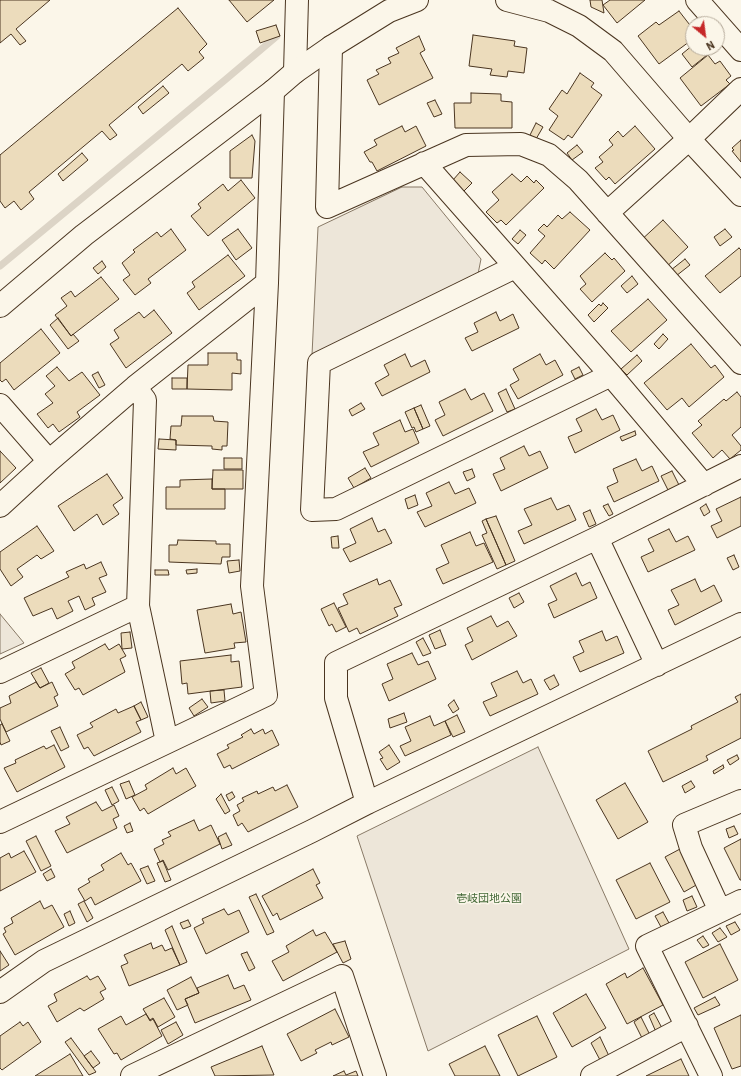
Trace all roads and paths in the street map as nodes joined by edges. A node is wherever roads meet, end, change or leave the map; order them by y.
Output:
1 (297, 0) edge
2 (417, 0) edge
3 (506, 0) edge
4 (697, 0) edge
5 (331, 47) junction
6 (741, 50) edge
7 (295, 72) junction
8 (741, 90) edge
9 (273, 91) junction
10 (689, 139) junction
11 (424, 163) junction
12 (741, 195) edge
13 (607, 213) junction
14 (515, 267) junction
15 (267, 283) junction
16 (0, 306) edge
17 (741, 363) edge
18 (610, 375) junction
19 (135, 387) junction
20 (0, 405) edge
21 (49, 461) junction
22 (741, 466) edge
23 (704, 485) junction
24 (0, 506) edge
25 (597, 538) junction
26 (138, 606) junction
27 (741, 624) edge
28 (657, 665) junction
29 (0, 672) edge
30 (167, 742) junction
31 (741, 801) edge
32 (366, 803) junction
33 (0, 822) edge
34 (741, 901) edge
35 (720, 911) junction
36 (0, 992) edge
37 (687, 1026) junction
38 (132, 1076) edge
39 (375, 1076) edge
40 (592, 1076) edge
41 (711, 1076) edge

1 - 7 street
2 - 5 street
3 - 10 street
4 - 6 street
5 - 7 street
5 - 11 street
7 - 9 street
8 - 10 street
9 - 15 street
9 - 16 street
10 - 12 street
10 - 13 street
11 - 13 street
11 - 14 street
13 - 17 street
14 - 18 street
14 - 18 street
15 - 19 street
15 - 30 street
18 - 23 street
19 - 21 street
19 - 26 street
20 - 21 street
21 - 24 street
22 - 23 street
23 - 25 street
25 - 28 street
25 - 32 street
26 - 29 street
26 - 30 street
27 - 28 street
28 - 32 street
30 - 33 street
31 - 35 street
32 - 36 street
34 - 35 street
35 - 37 street
37 - 40 street
37 - 41 street
38 - 39 street

